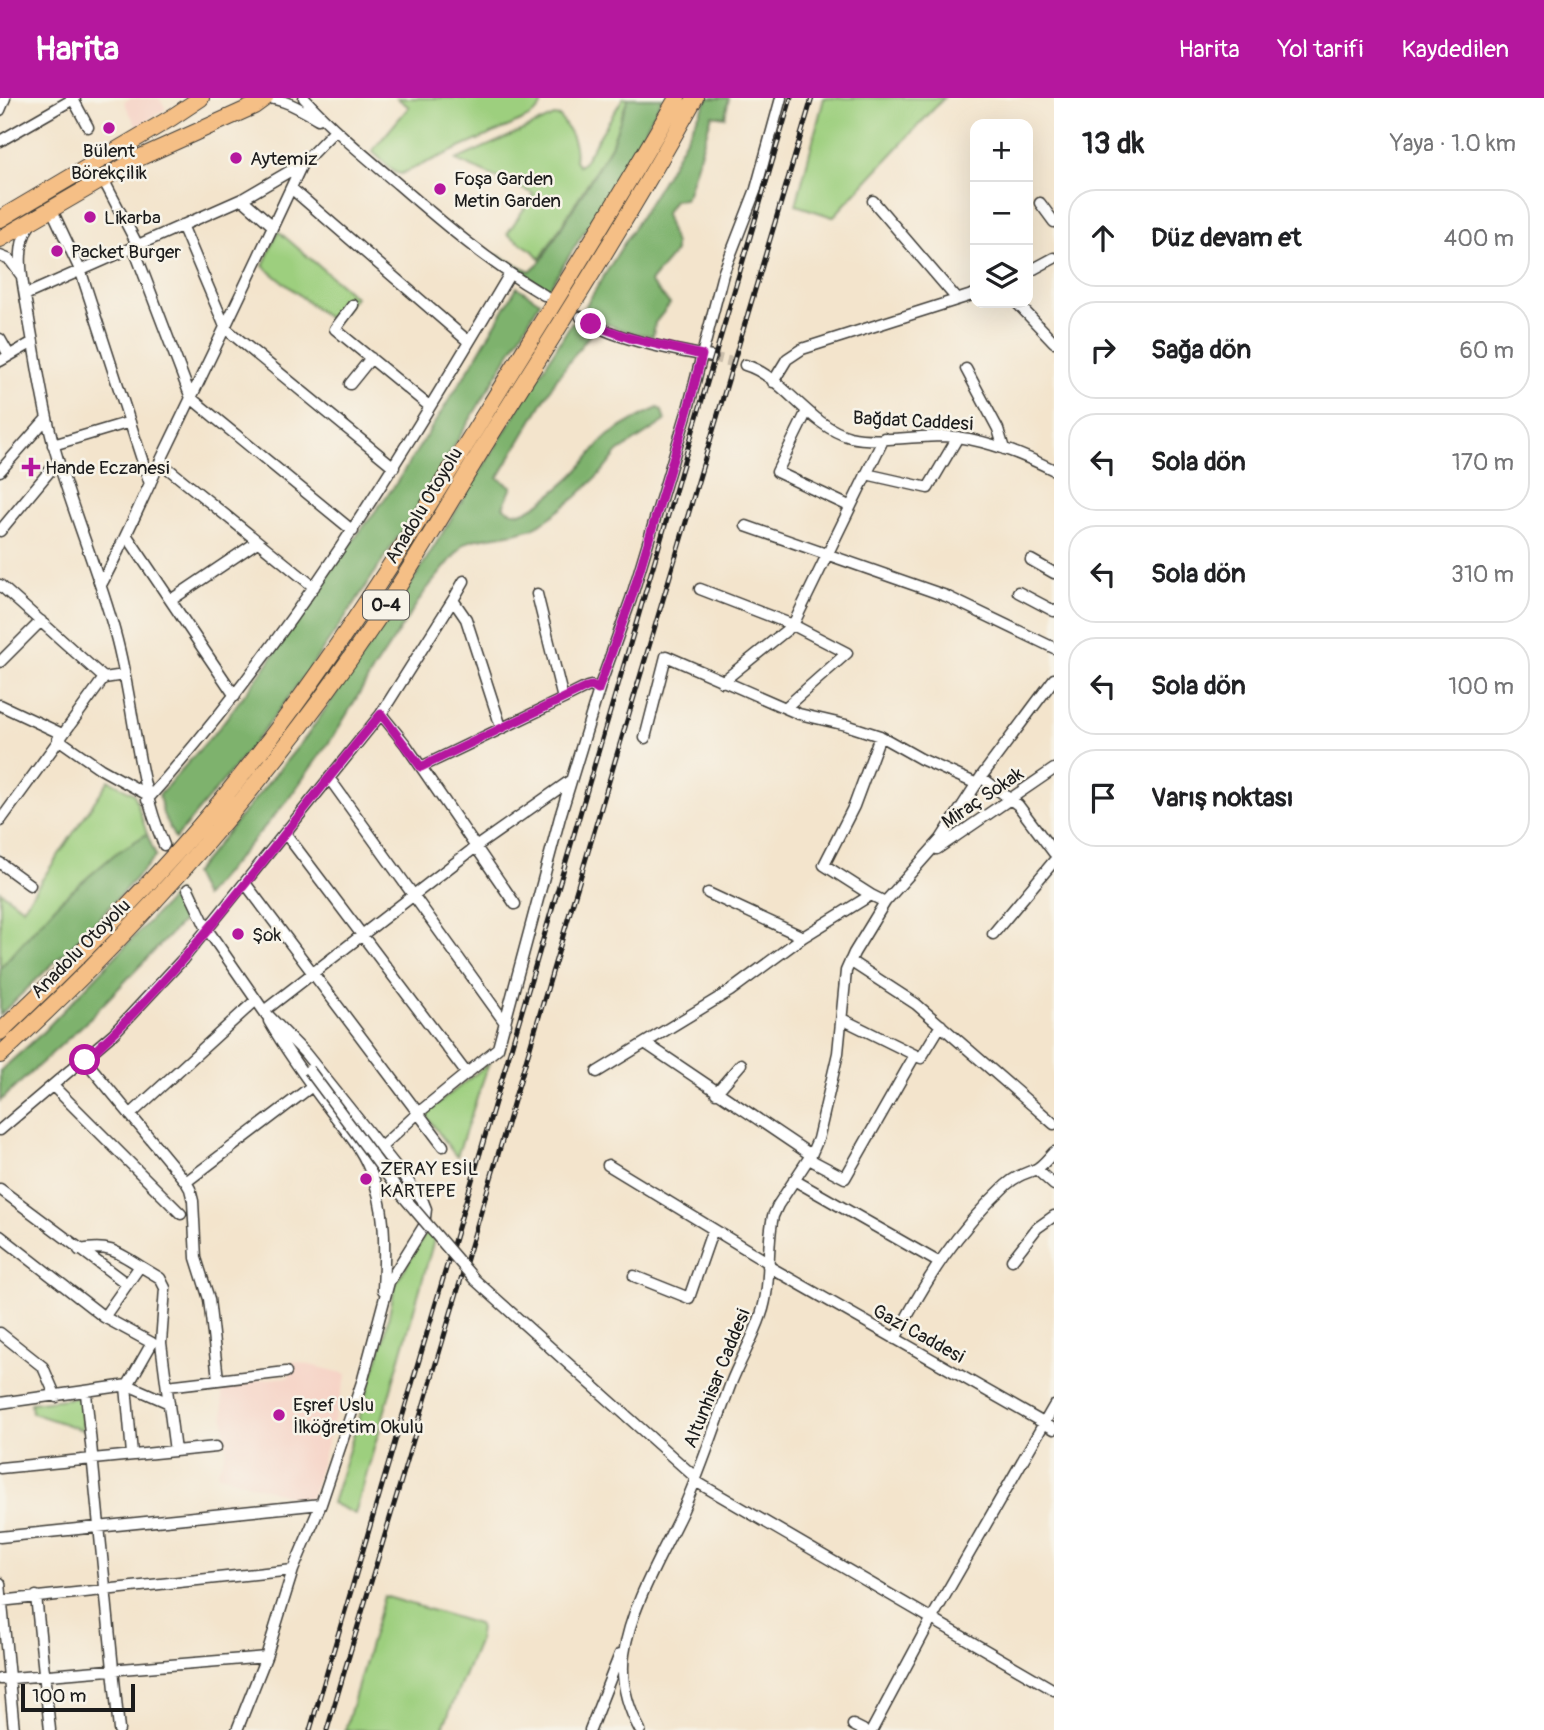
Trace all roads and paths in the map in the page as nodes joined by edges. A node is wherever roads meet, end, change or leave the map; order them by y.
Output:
1 (5, 98) edge
2 (201, 98) edge
3 (266, 98) edge
4 (304, 98) edge
5 (677, 98) edge
6 (695, 98) edge
7 (781, 98) edge
8 (70, 99) edge
9 (0, 110) edge
10 (89, 127) dead end
11 (335, 130) junction
12 (0, 141) edge
13 (302, 164) junction
14 (103, 179) junction
15 (290, 188) junction
16 (242, 199) junction
17 (873, 201) dead end
18 (1040, 203) dead end
19 (51, 208) junction
20 (4, 213) edge
21 (37, 217) junction
22 (1054, 222) edge
23 (182, 225) junction
24 (273, 226) junction
25 (0, 239) edge
26 (135, 245) junction
27 (0, 256) edge
28 (1054, 258) edge
29 (1033, 269) edge
30 (81, 272) junction
31 (509, 275) junction
32 (23, 277) junction
33 (25, 295) junction
34 (544, 295) dead end
35 (970, 295) edge
36 (957, 299) junction
37 (353, 305) dead end
38 (1022, 308) edge
39 (581, 317) dead end
40 (226, 329) junction
41 (0, 339) edge
42 (33, 342) junction
43 (470, 342) junction
44 (1054, 342) edge
45 (707, 356) junction
46 (5, 358) edge
47 (370, 358) junction
48 (745, 365) tunnel mouth
49 (966, 369) dead end
50 (773, 382) junction
51 (350, 384) dead end
52 (191, 398) junction
53 (429, 406) junction
54 (807, 411) junction
55 (47, 418) junction
56 (130, 422) junction
57 (958, 437) junction
58 (884, 438) junction
59 (54, 445) junction
60 (1004, 449) junction
61 (58, 461) junction
62 (160, 462) junction
63 (394, 467) junction
64 (1054, 470) edge
65 (0, 471) edge
66 (866, 474) junction
67 (150, 484) junction
68 (849, 506) junction
69 (746, 526) dead end
70 (0, 531) edge
71 (353, 531) junction
72 (127, 536) junction
73 (257, 542) junction
74 (829, 554) junction
75 (1031, 560) dead end
76 (1054, 573) edge
77 (464, 581) dead end
78 (101, 585) junction
79 (314, 587) junction
80 (4, 589) edge
81 (701, 589) dead end
82 (1018, 592) dead end
83 (537, 594) dead end
84 (171, 600) junction
85 (453, 600) junction
86 (0, 602) edge
87 (1054, 611) edge
88 (41, 621) junction
89 (793, 625) junction
90 (1054, 648) edge
91 (0, 662) edge
92 (124, 675) junction
93 (104, 678) junction
94 (1054, 679) edge
95 (722, 682) junction
96 (598, 690) junction
97 (235, 696) junction
98 (563, 699) junction
99 (0, 705) edge
100 (785, 708) junction
101 (381, 714) junction
102 (501, 727) junction
103 (60, 736) junction
104 (880, 736) junction
105 (645, 738) dead end
106 (421, 767) junction
107 (1054, 769) edge
108 (329, 778) junction
109 (572, 779) junction
110 (979, 781) junction
111 (147, 797) junction
112 (1012, 798) junction
113 (2, 815) edge
114 (285, 833) junction
115 (164, 845) dead end
116 (477, 846) junction
117 (1054, 853) edge
118 (929, 854) junction
119 (1054, 861) edge
120 (0, 863) edge
121 (245, 883) junction
122 (30, 885) dead end
123 (188, 889) dead end
124 (708, 893) dead end
125 (871, 895) junction
126 (413, 896) junction
127 (885, 901) junction
128 (515, 904) dead end
129 (207, 929) junction
130 (993, 934) dead end
131 (361, 935) junction
132 (803, 937) junction
133 (850, 961) junction
134 (312, 973) junction
135 (42, 993) junction
136 (256, 1000) junction
137 (264, 1012) junction
138 (842, 1020) junction
139 (506, 1024) junction
140 (941, 1025) junction
141 (0, 1027) edge
142 (0, 1032) edge
143 (645, 1043) junction
144 (0, 1055) edge
145 (915, 1055) junction
146 (85, 1060) junction
147 (741, 1064) dead end
148 (597, 1072) dead end
149 (467, 1074) junction
150 (53, 1086) junction
151 (312, 1086) junction
152 (716, 1094) junction
153 (418, 1113) junction
154 (131, 1115) junction
155 (1054, 1124) edge
156 (0, 1130) edge
157 (443, 1146) dead end
158 (380, 1148) junction
159 (1054, 1152) edge
160 (810, 1157) junction
161 (608, 1165) dead end
162 (1036, 1169) junction
163 (794, 1180) junction
164 (186, 1182) junction
165 (1054, 1185) edge
166 (0, 1189) edge
167 (181, 1214) dead end
168 (1054, 1216) edge
169 (713, 1229) junction
170 (0, 1236) edge
171 (79, 1250) junction
172 (1012, 1260) dead end
173 (938, 1262) junction
174 (768, 1265) junction
175 (140, 1266) junction
176 (635, 1276) dead end
177 (127, 1284) junction
178 (383, 1303) junction
179 (104, 1317) junction
180 (0, 1333) edge
181 (895, 1339) junction
182 (156, 1343) junction
183 (286, 1372) dead end
184 (218, 1379) junction
185 (127, 1386) junction
186 (167, 1386) junction
187 (86, 1393) junction
188 (56, 1397) junction
189 (0, 1403) edge
190 (169, 1403) junction
191 (1054, 1406) edge
192 (1050, 1426) edge
193 (216, 1447) dead end
194 (175, 1451) junction
195 (132, 1454) junction
196 (93, 1458) junction
197 (0, 1468) edge
198 (695, 1480) junction
199 (321, 1504) junction
200 (99, 1527) junction
201 (0, 1537) edge
202 (293, 1570) junction
203 (0, 1583) edge
204 (106, 1588) junction
205 (36, 1596) junction
206 (1, 1601) edge
207 (932, 1618) junction
208 (626, 1639) junction
209 (266, 1657) junction
210 (112, 1671) junction
211 (45, 1676) junction
212 (5, 1679) edge
213 (1054, 1690) edge
214 (14, 1730) edge
215 (50, 1730) edge
216 (120, 1730) edge
217 (230, 1730) edge
218 (237, 1730) edge
219 (590, 1730) edge
220 (639, 1730) edge
221 (872, 1730) edge

1 - 9 street
2 - 20 highway
3 - 11 street
3 - 14 highway
4 - 11 street
5 - 135 highway, Anadolu Otoyolu / O-4
6 - 144 highway, Anadolu Otoyolu / O-4
7 - 45 street
8 - 10 street
8 - 12 street
11 - 13 street
11 - 31 street
13 - 15 street
13 - 16 street
14 - 19 highway
14 - 26 street
15 - 24 street
15 - 43 street
16 - 23 street
16 - 24 street
17 - 36 street
18 - 22 street
19 - 21 highway
19 - 30 street
21 - 25 highway
21 - 32 street
23 - 26 street
23 - 40 street
24 - 40 street
26 - 30 street
26 - 52 street
27 - 32 street
28 - 29 street
30 - 33 street
30 - 56 street
31 - 34 street
31 - 43 street
32 - 33 street
33 - 42 street
35 - 36 street
36 - 50 street
37 - 47 street
38 - 44 street
39 - 45 street
40 - 52 street
40 - 63 street
41 - 46 street
42 - 46 street
42 - 55 street
43 - 53 street
45 - 96 street
47 - 51 street
47 - 53 street
48 - 50 street, Bağdat Caddesi
49 - 60 street
50 - 54 street, Bağdat Caddesi
52 - 62 street
52 - 71 street
53 - 63 street
54 - 58 street, Bağdat Caddesi
54 - 68 street
55 - 59 street
55 - 65 street
56 - 59 street
56 - 67 street
57 - 58 street, Bağdat Caddesi
57 - 60 street, Bağdat Caddesi
57 - 66 street
58 - 66 street
59 - 61 street
60 - 64 street, Bağdat Caddesi
61 - 70 street
61 - 78 street
62 - 67 street
62 - 73 street
63 - 71 street
66 - 68 street
67 - 72 street
68 - 74 street
69 - 74 street
71 - 79 street
72 - 78 street
72 - 84 street
73 - 79 street
73 - 84 street
74 - 89 street
74 - 90 street
75 - 76 street
77 - 85 street
78 - 92 street
79 - 97 street
80 - 86 street
80 - 88 street
81 - 89 street
82 - 87 street
83 - 98 street
84 - 97 street
85 - 101 street
85 - 102 street
88 - 91 street
88 - 93 street
89 - 95 street
89 - 100 street
92 - 93 street
92 - 111 street
93 - 103 street
94 - 110 street, Altunhisar Caddesi
95 - 100 street
95 - 105 street
96 - 98 street
96 - 109 street
97 - 111 street
98 - 102 street
99 - 103 street
100 - 104 street
101 - 106 street
101 - 108 street
102 - 106 street
103 - 111 street
103 - 113 street
104 - 110 street
104 - 125 street
106 - 116 street
107 - 112 street, Miraç Sokak
108 - 114 street
108 - 126 street
109 - 116 street
109 - 139 street
110 - 112 street
110 - 118 street, Altunhisar Caddesi
111 - 115 street
112 - 117 street
112 - 118 street, Miraç Sokak
114 - 121 street
114 - 131 street
116 - 126 street
116 - 128 street
118 - 127 street, Altunhisar Caddesi
119 - 130 street
120 - 122 street
121 - 129 street
121 - 134 street
123 - 129 street
124 - 132 street
125 - 127 street
125 - 132 street
126 - 131 street
126 - 139 street
127 - 133 street, Altunhisar Caddesi
129 - 136 street
129 - 146 street
131 - 134 street
131 - 149 street
132 - 143 street
133 - 138 street, Altunhisar Caddesi
133 - 140 street
134 - 137 street
134 - 153 street
135 - 141 highway
135 - 142 highway, Anadolu Otoyolu / O-4
136 - 137 street
136 - 154 street
137 - 151 street
137 - 158 street
137 - 198 street, bridge
138 - 145 street
138 - 160 street, Altunhisar Caddesi
139 - 149 street
140 - 145 street
140 - 155 street
143 - 148 street
143 - 152 street
145 - 160 street
146 - 150 street
146 - 154 street
147 - 152 street
149 - 153 street
150 - 156 street
150 - 167 street
151 - 164 street
151 - 178 street
152 - 160 street
153 - 157 street
153 - 158 street
154 - 164 street
158 - 178 street
159 - 162 street
160 - 163 street, Altunhisar Caddesi
161 - 169 street, Gazi Caddesi
162 - 165 street
162 - 173 street
163 - 173 street
163 - 174 street, Altunhisar Caddesi
164 - 184 street
166 - 171 street
168 - 172 street
169 - 174 street, Gazi Caddesi
169 - 176 street
170 - 179 street
171 - 175 street
171 - 177 street
173 - 181 street
174 - 181 street, Gazi Caddesi
174 - 198 street, Altunhisar Caddesi
175 - 177 street
175 - 182 street
177 - 179 street
178 - 199 street
179 - 182 street
180 - 188 street
181 - 192 street, Gazi Caddesi
182 - 185 street
182 - 186 street
183 - 184 street
184 - 186 street
185 - 187 street
185 - 190 street
185 - 195 street
186 - 190 street
187 - 188 street
187 - 196 street
188 - 189 street
190 - 194 street
191 - 192 street
192 - 207 street
193 - 194 street
194 - 195 street
195 - 196 street
196 - 197 street
196 - 200 street
198 - 207 street
198 - 208 street, Altunhisar Caddesi
199 - 200 street
199 - 202 street
200 - 201 street
200 - 204 street
202 - 204 street
202 - 209 street
203 - 206 street
204 - 205 street
204 - 210 street
205 - 206 street
205 - 211 street
206 - 212 street
207 - 213 street
207 - 221 street
208 - 219 street
208 - 220 street, Altunhisar Caddesi
209 - 210 street
209 - 218 street
210 - 211 street
210 - 216 street
211 - 212 street
211 - 215 street
212 - 214 street
217 - 218 street

